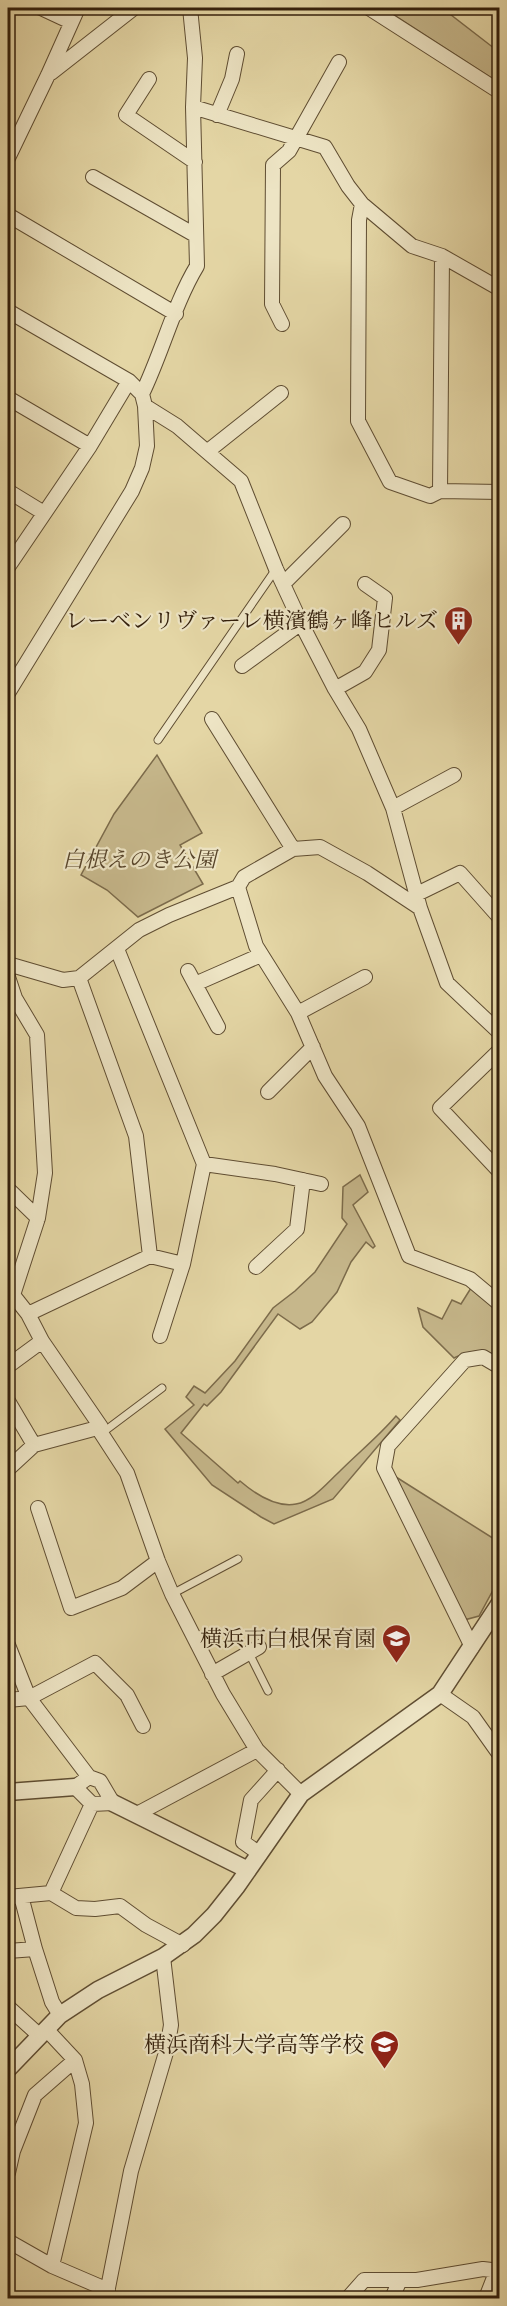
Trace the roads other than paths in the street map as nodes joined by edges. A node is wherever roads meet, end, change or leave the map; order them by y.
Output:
1 (41, 8) edge
2 (78, 8) edge
3 (134, 8) edge
4 (190, 8) edge
5 (369, 8) edge
6 (71, 22) junction
7 (237, 54) dead end
8 (339, 62) dead end
9 (48, 75) junction
10 (149, 79) dead end
11 (500, 92) edge
12 (193, 107) junction
13 (217, 116) junction
14 (295, 138) junction
15 (8, 158) edge
16 (195, 162) junction
17 (93, 177) dead end
18 (362, 204) junction
19 (8, 215) edge
20 (195, 235) junction
21 (442, 256) junction
22 (500, 289) edge
23 (8, 311) edge
24 (176, 314) junction
25 (282, 324) dead end
26 (129, 381) junction
27 (280, 393) dead end
28 (8, 398) edge
29 (144, 400) junction
30 (90, 446) junction
31 (208, 451) junction
32 (8, 491) edge
33 (440, 491) junction
34 (500, 492) edge
35 (44, 513) junction
36 (343, 524) dead end
37 (8, 567) edge
38 (276, 569) junction
39 (283, 584) junction
40 (365, 584) dead end
41 (301, 623) junction
42 (242, 666) dead end
43 (335, 690) junction
44 (8, 693) edge
45 (212, 719) dead end
46 (158, 740) dead end
47 (454, 775) dead end
48 (393, 808) junction
49 (293, 849) junction
50 (238, 887) junction
51 (418, 901) junction
52 (500, 918) edge
53 (117, 949) junction
54 (261, 955) junction
55 (8, 964) edge
56 (188, 971) dead end
57 (365, 976) dead end
58 (8, 977) edge
59 (79, 978) junction
60 (195, 984) junction
61 (11, 1003) edge
62 (298, 1013) junction
63 (218, 1027) dead end
64 (500, 1033) edge
65 (313, 1047) junction
66 (500, 1050) edge
67 (268, 1092) dead end
68 (204, 1164) junction
69 (500, 1172) edge
70 (303, 1180) junction
71 (321, 1184) dead end
72 (8, 1189) edge
73 (38, 1218) junction
74 (150, 1256) junction
75 (183, 1264) junction
76 (256, 1267) dead end
77 (10, 1295) edge
78 (500, 1304) edge
79 (28, 1314) junction
80 (160, 1336) dead end
81 (42, 1341) junction
82 (8, 1366) edge
83 (500, 1367) edge
84 (162, 1389) dead end
85 (8, 1401) edge
86 (101, 1430) junction
87 (34, 1445) junction
88 (8, 1469) edge
89 (38, 1508) dead end
90 (238, 1560) dead end
91 (158, 1562) junction
92 (172, 1594) junction
93 (500, 1603) edge
94 (8, 1645) edge
95 (472, 1647) junction
96 (254, 1650) joint
97 (212, 1674) junction
98 (268, 1691) dead end
99 (440, 1694) junction
100 (29, 1698) junction
101 (8, 1701) edge
102 (143, 1726) dead end
103 (257, 1750) junction
104 (500, 1755) edge
105 (278, 1770) junction
106 (89, 1777) junction
107 (75, 1787) junction
108 (8, 1792) edge
109 (301, 1794) junction
110 (113, 1803) junction
111 (92, 1804) junction
112 (137, 1814) junction
113 (260, 1854) junction
114 (249, 1870) junction
115 (51, 1893) junction
116 (14, 1896) edge
117 (183, 1945) junction
118 (35, 1949) junction
119 (8, 1952) edge
120 (163, 1957) junction
121 (8, 2007) edge
122 (60, 2015) junction
123 (43, 2032) junction
124 (75, 2060) junction
125 (8, 2069) edge
126 (8, 2173) edge
127 (8, 2241) edge
128 (52, 2266) junction
129 (498, 2270) edge
130 (400, 2280) junction
131 (107, 2294) edge
132 (348, 2298) edge
133 (392, 2298) edge
134 (486, 2298) edge

1 - 6 street
2 - 6 street
3 - 9 street
4 - 12 street
5 - 11 street
6 - 9 street
7 - 13 street
8 - 14 street
9 - 15 street
10 - 16 street
12 - 13 street
12 - 16 street
13 - 14 street
14 - 18 street
14 - 25 street
16 - 20 street
17 - 20 street
18 - 21 street
18 - 33 street
19 - 24 street
20 - 24 street
21 - 22 street
21 - 33 street
23 - 26 street
24 - 29 street
26 - 29 street
26 - 30 street
27 - 31 street
28 - 30 street
29 - 31 street
29 - 44 street
30 - 35 street
31 - 38 street
32 - 35 street
33 - 34 street
35 - 37 street
36 - 39 street
38 - 39 street
38 - 46 lane
39 - 41 street
40 - 43 street
41 - 42 street
41 - 43 street
43 - 48 street
45 - 49 street
47 - 48 street
48 - 51 street
49 - 50 street
49 - 51 street
50 - 53 street
50 - 54 street
51 - 52 street
51 - 64 street
53 - 59 street
53 - 68 street
54 - 60 street
54 - 62 street
55 - 59 street
56 - 60 street
57 - 62 street
58 - 61 street
59 - 74 street
60 - 63 street
61 - 73 street
62 - 65 street
65 - 67 street
65 - 78 street
66 - 69 street
68 - 70 street
68 - 75 street
70 - 71 street
70 - 76 street
72 - 73 street
73 - 77 street
74 - 75 street
74 - 79 street
75 - 80 street
77 - 79 street
79 - 81 street
81 - 82 street
81 - 86 street
83 - 95 street
84 - 86 lane
85 - 87 street
86 - 87 street
86 - 91 street
87 - 88 street
89 - 91 street
90 - 92 lane
91 - 92 street
92 - 97 street
93 - 95 street
94 - 100 street
95 - 99 street
96 - 97 street
96 - 98 lane
97 - 103 street
99 - 104 street
99 - 109 street
100 - 101 street
100 - 102 street
100 - 106 street
103 - 105 street
103 - 112 street
105 - 109 street
105 - 113 street
106 - 107 street
106 - 110 street
107 - 108 street
107 - 111 street
109 - 113 street
110 - 111 street
110 - 112 street
111 - 115 street
112 - 114 street
113 - 114 street
114 - 117 street
115 - 116 street
115 - 117 street
116 - 118 street
117 - 120 street
118 - 119 street
118 - 122 street
120 - 122 street
120 - 131 street
121 - 123 street
122 - 123 street
123 - 124 street
123 - 125 street
124 - 126 street
124 - 128 street
127 - 128 street
128 - 131 street
129 - 130 street
129 - 134 street
130 - 132 street
130 - 133 street

